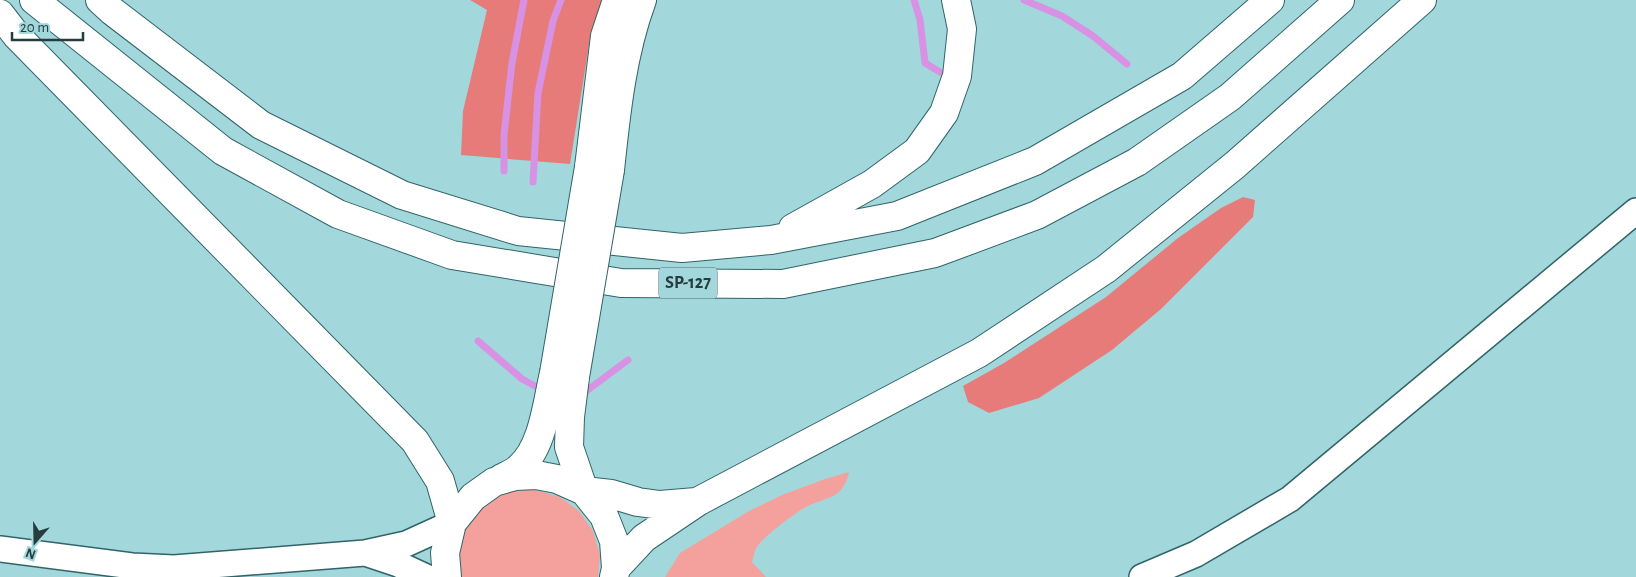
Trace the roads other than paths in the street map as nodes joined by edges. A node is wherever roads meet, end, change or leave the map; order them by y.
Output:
1 (34, 0) edge
2 (100, 0) edge
3 (617, 0) edge
4 (642, 0) edge
5 (956, 0) edge
6 (1270, 0) edge
7 (1340, 0) edge
8 (1422, 0) edge
9 (0, 14) edge
10 (600, 168) junction
11 (1636, 211) edge
12 (771, 240) junction
13 (564, 375) junction
14 (494, 482) junction
15 (584, 491) junction
16 (700, 501) junction
17 (452, 523) junction
18 (0, 549) edge
19 (366, 553) junction
20 (153, 572) edge
21 (615, 572) edge
22 (426, 577) edge
23 (447, 577) edge
24 (1142, 577) edge

1 - 7 main road, SP-127
2 - 12 main road, SP-127
3 - 10 main road
4 - 10 main road
5 - 12 main road
6 - 12 main road, SP-127
8 - 16 main road
9 - 17 main road
10 - 13 main road, bridge
11 - 24 street
13 - 14 main road
13 - 15 main road
14 - 15 main road
14 - 17 main road
15 - 16 main road
15 - 21 main road
16 - 21 main road
17 - 19 street
17 - 23 main road
18 - 20 street
19 - 20 street
19 - 22 street

